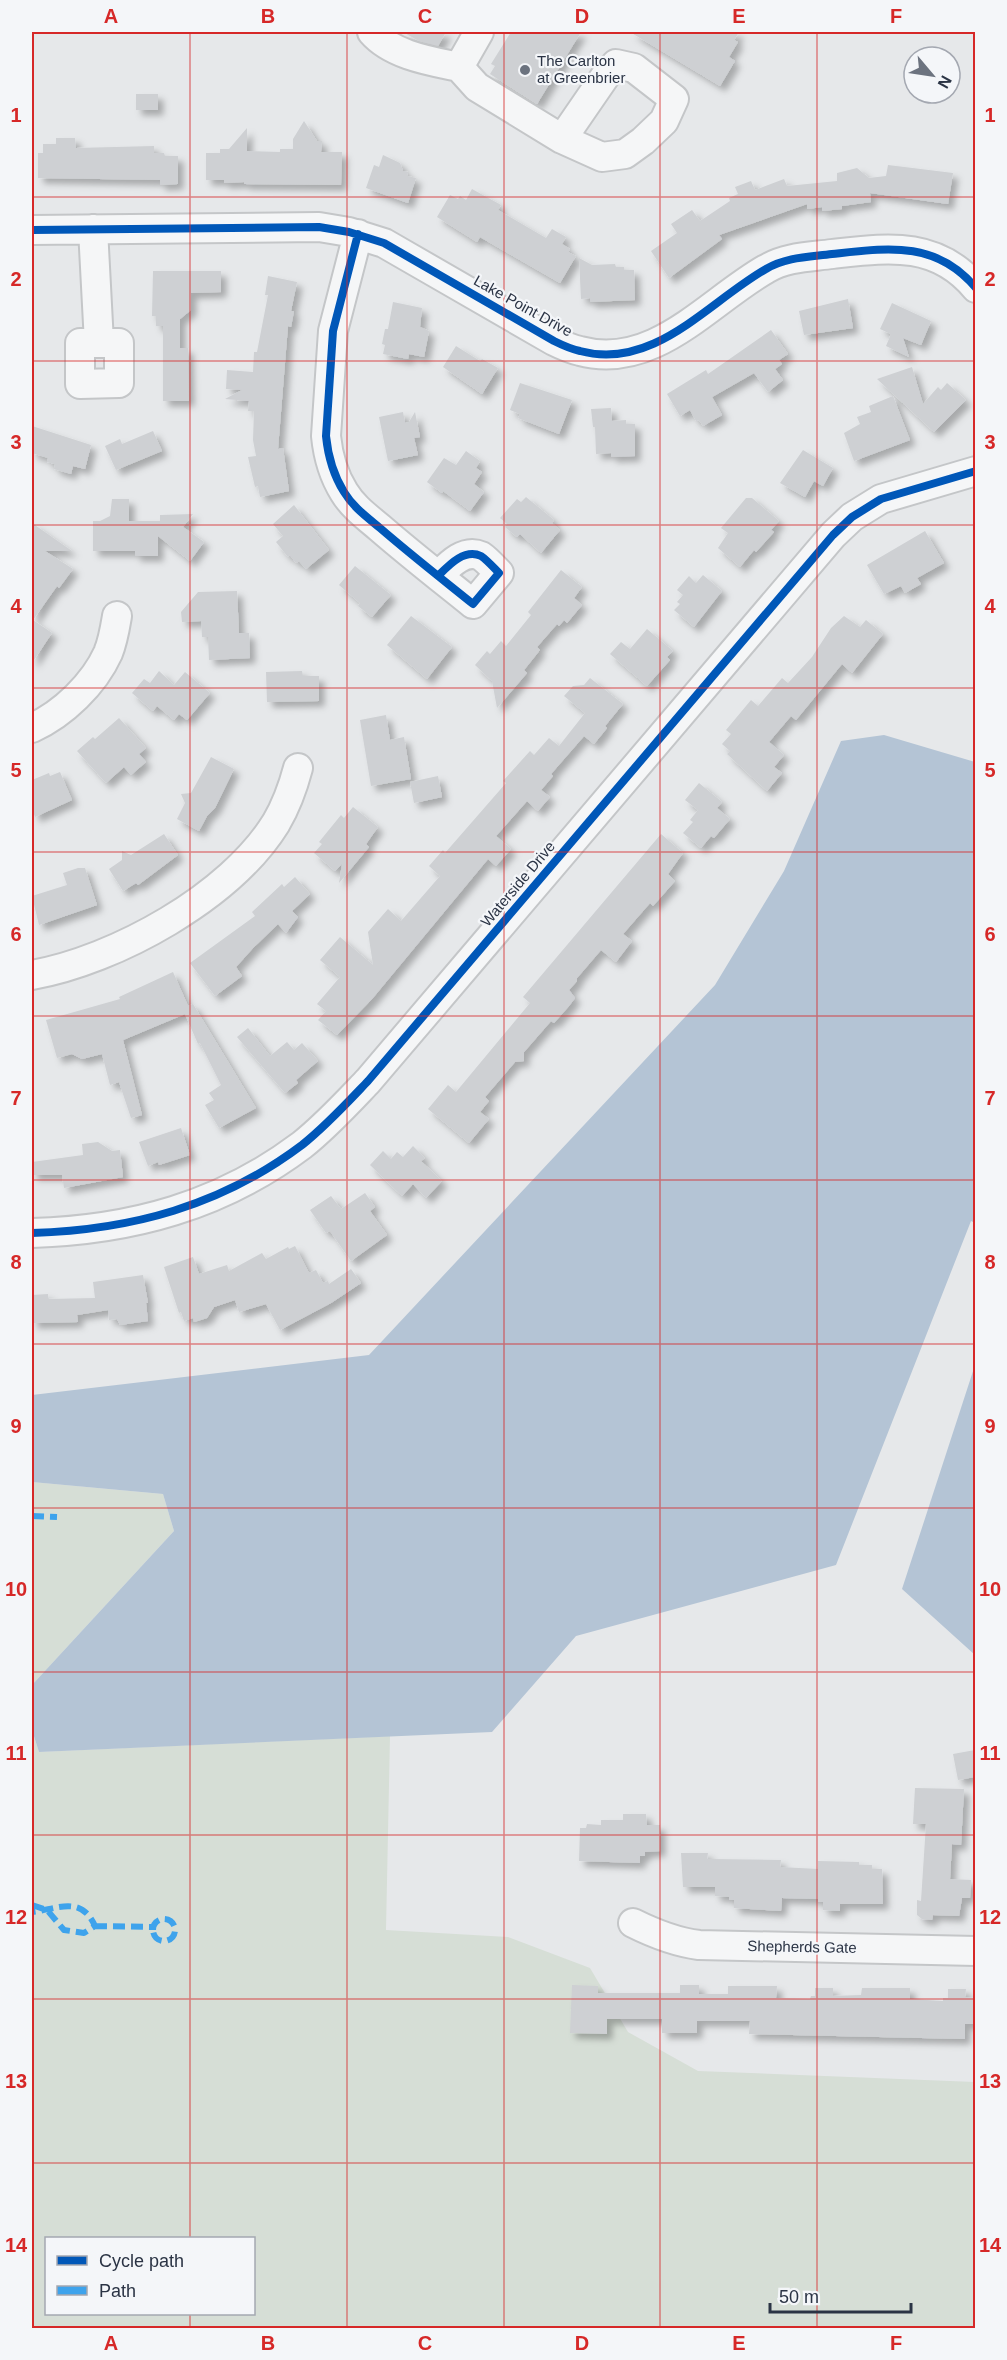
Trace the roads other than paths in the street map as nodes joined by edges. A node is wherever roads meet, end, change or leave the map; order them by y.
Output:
1 (372, 32) edge
2 (479, 32) edge
3 (459, 67) junction
4 (562, 139) dead end
5 (93, 229) junction
6 (32, 230) edge
7 (358, 234) junction
8 (975, 288) edge
9 (99, 343) dead end
10 (975, 471) edge
11 (438, 576) dead end
12 (117, 616) dead end
13 (32, 728) edge
14 (298, 768) dead end
15 (32, 975) edge
16 (32, 1233) edge
17 (633, 1923) dead end
18 (975, 1951) edge

1 - 3 street
2 - 3 street
3 - 4 street
5 - 6 street, Lake Point Drive
5 - 7 street, Lake Point Drive
5 - 9 street
7 - 8 street, Lake Point Drive
7 - 11 street
10 - 16 street, Waterside Drive
12 - 13 street
14 - 15 street
17 - 18 street, Shepherds Gate

